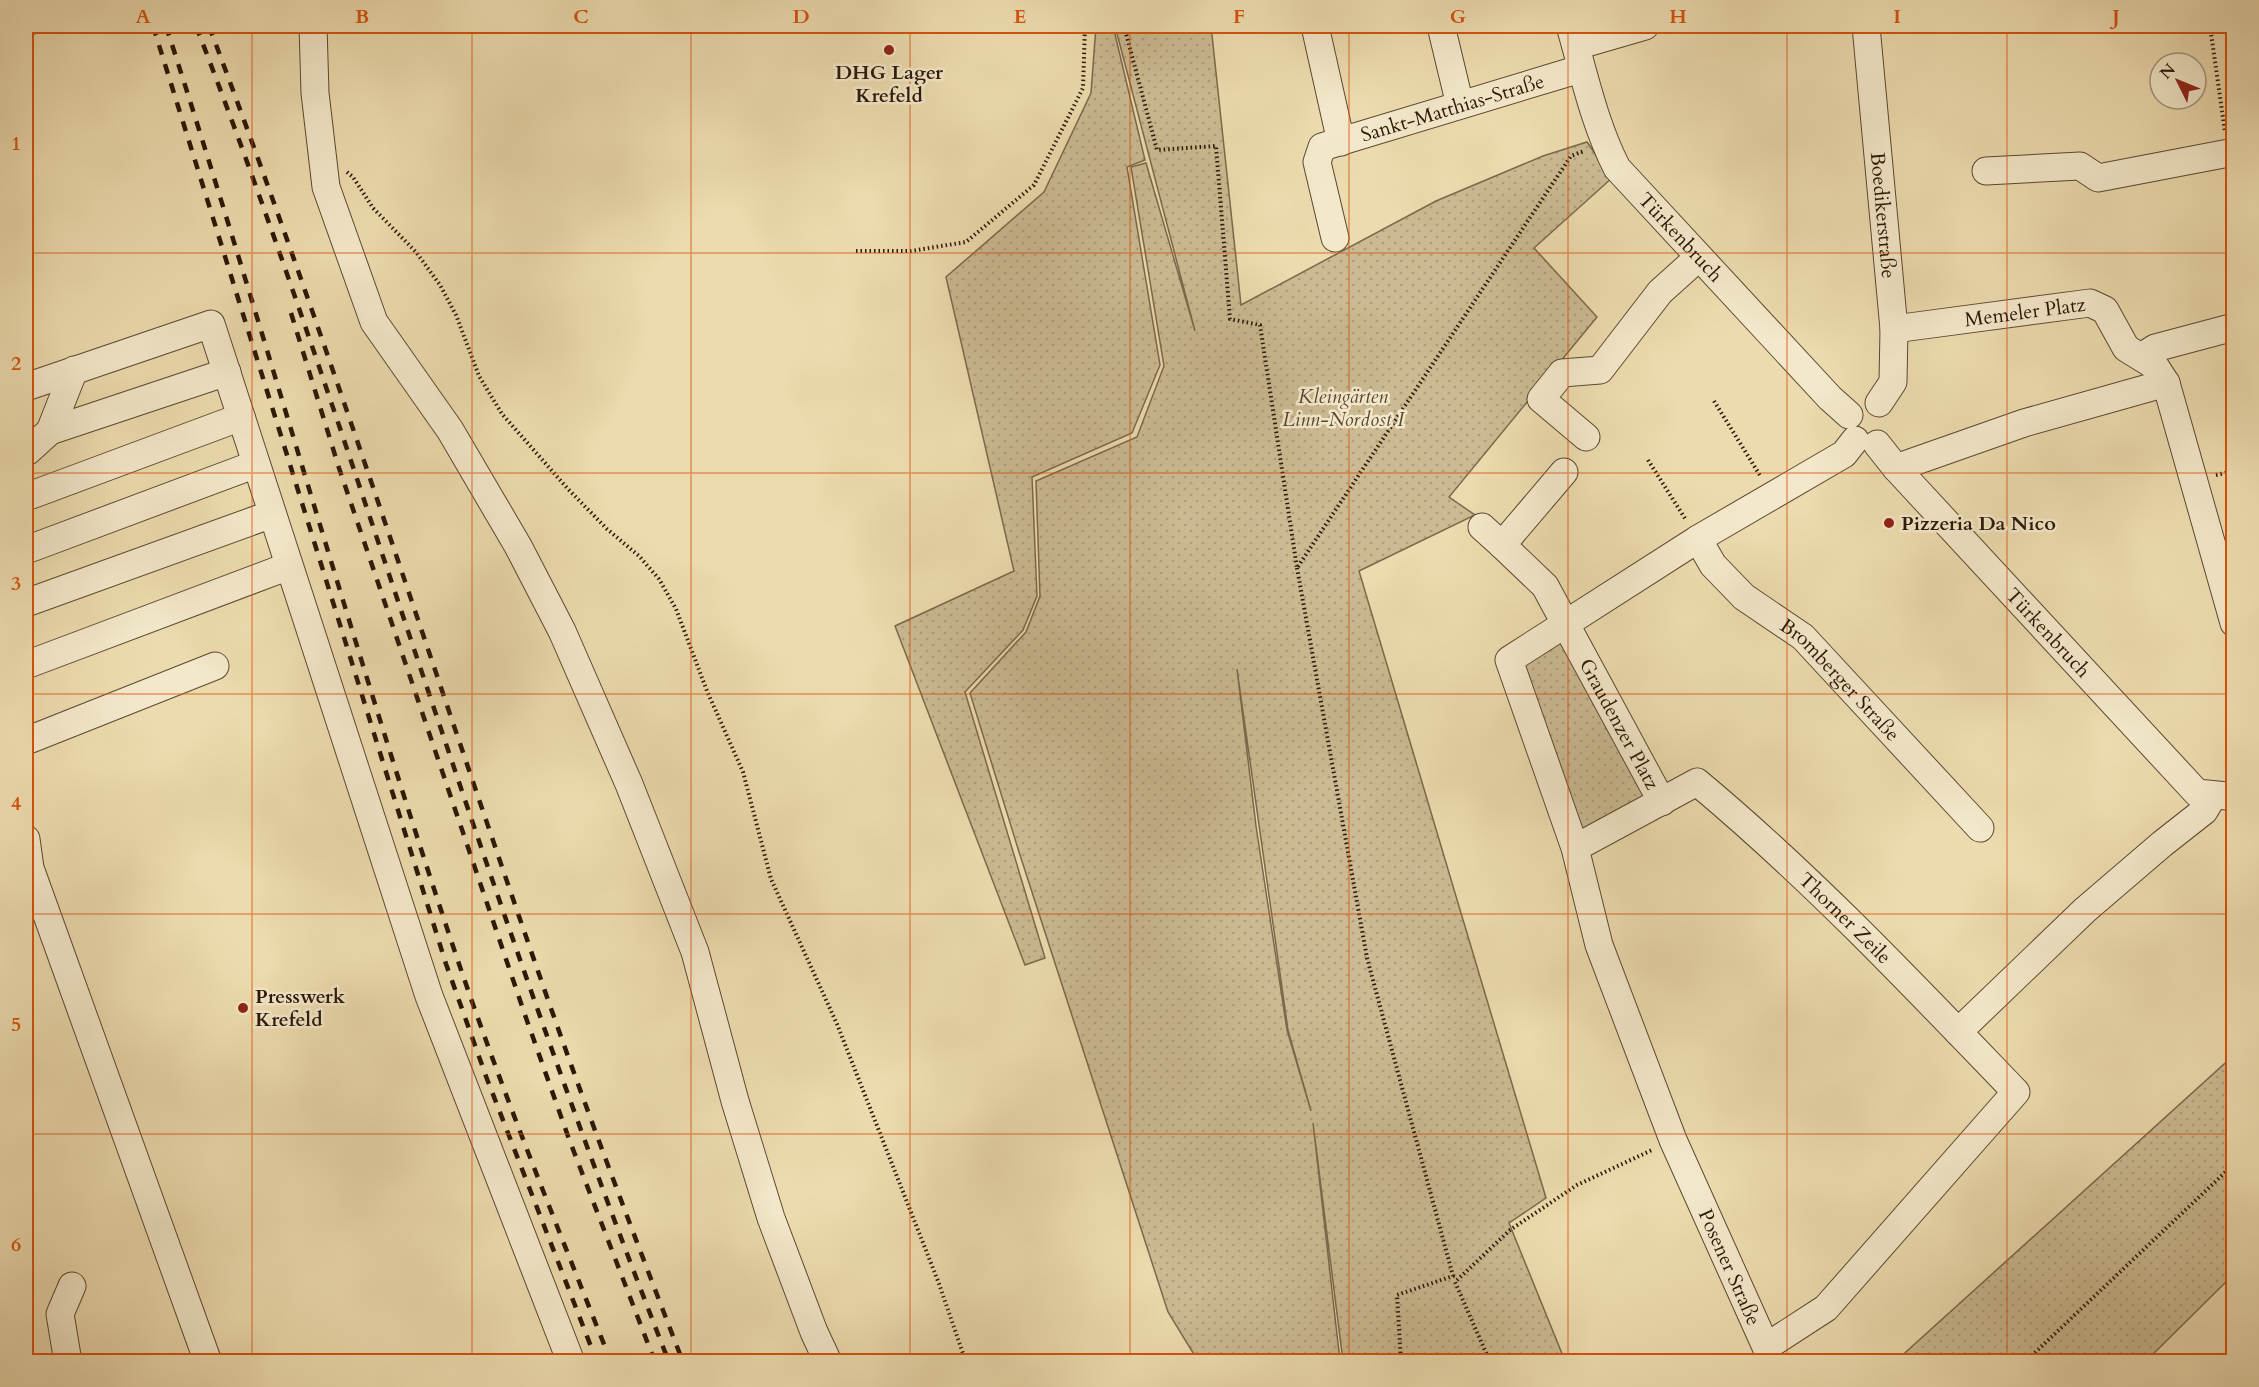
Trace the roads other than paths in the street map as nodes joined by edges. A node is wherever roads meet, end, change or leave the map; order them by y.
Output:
1 (313, 26) edge
2 (1316, 26) edge
3 (1441, 26) edge
4 (1645, 26) edge
5 (1866, 26) edge
6 (1575, 47) edge
7 (1460, 105) junction
8 (1332, 145) junction
9 (2230, 153) edge
10 (1986, 171) dead end
11 (1335, 238) dead end
12 (1699, 257) junction
13 (2234, 327) edge
14 (1894, 329) junction
15 (2141, 357) junction
16 (74, 370) junction
17 (226, 372) junction
18 (2166, 383) junction
19 (26, 387) edge
20 (1879, 403) junction
21 (241, 417) junction
22 (50, 431) junction
23 (1860, 433) junction
24 (1586, 437) dead end
25 (26, 451) edge
26 (256, 464) junction
27 (1896, 468) junction
28 (1564, 472) dead end
29 (26, 497) edge
30 (272, 514) junction
31 (1698, 538) junction
32 (26, 550) edge
33 (289, 566) junction
34 (26, 603) edge
35 (2234, 623) edge
36 (1566, 625) junction
37 (26, 665) edge
38 (214, 666) dead end
39 (26, 741) edge
40 (2223, 795) edge
41 (1662, 802) junction
42 (1980, 828) dead end
43 (26, 839) edge
44 (1575, 848) junction
45 (1958, 1032) junction
46 (2016, 1092) joint
47 (72, 1286) dead end
48 (68, 1362) edge
49 (208, 1362) edge
50 (570, 1362) edge
51 (828, 1362) edge

1 - 51 street
2 - 8 street
3 - 7 street
4 - 6 street, Sankt-Matthias-Straße
5 - 14 street, Boedikerstraße
6 - 7 street, Sankt-Matthias-Straße
6 - 12 street, Türkenbruch
7 - 8 street, Sankt-Matthias-Straße
8 - 11 street
9 - 10 street
12 - 23 street, Türkenbruch
12 - 24 street
13 - 15 street
14 - 15 street, Memeler Platz
14 - 20 street, Boedikerstraße
15 - 18 street, Memeler Platz
16 - 17 street
16 - 19 street
16 - 22 street
17 - 21 street
17 - 22 street
18 - 27 street
18 - 35 street
20 - 23 street
20 - 23 street
21 - 26 street
21 - 29 street
22 - 25 street
23 - 27 street, Türkenbruch
23 - 31 street
26 - 30 street
26 - 32 street
27 - 40 street, Türkenbruch
28 - 36 street, Graudenzer Platz
30 - 33 street
30 - 34 street
31 - 36 street
31 - 42 street, Bromberger Straße
33 - 37 street
33 - 50 street
36 - 41 street, Graudenzer Platz
36 - 44 street
38 - 39 street
40 - 45 street
41 - 44 street, Graudenzer Platz
41 - 45 street, Thorner Zeile
43 - 49 street
44 - 46 street, Posener Straße
45 - 46 street, Thorner Zeile
47 - 48 street

